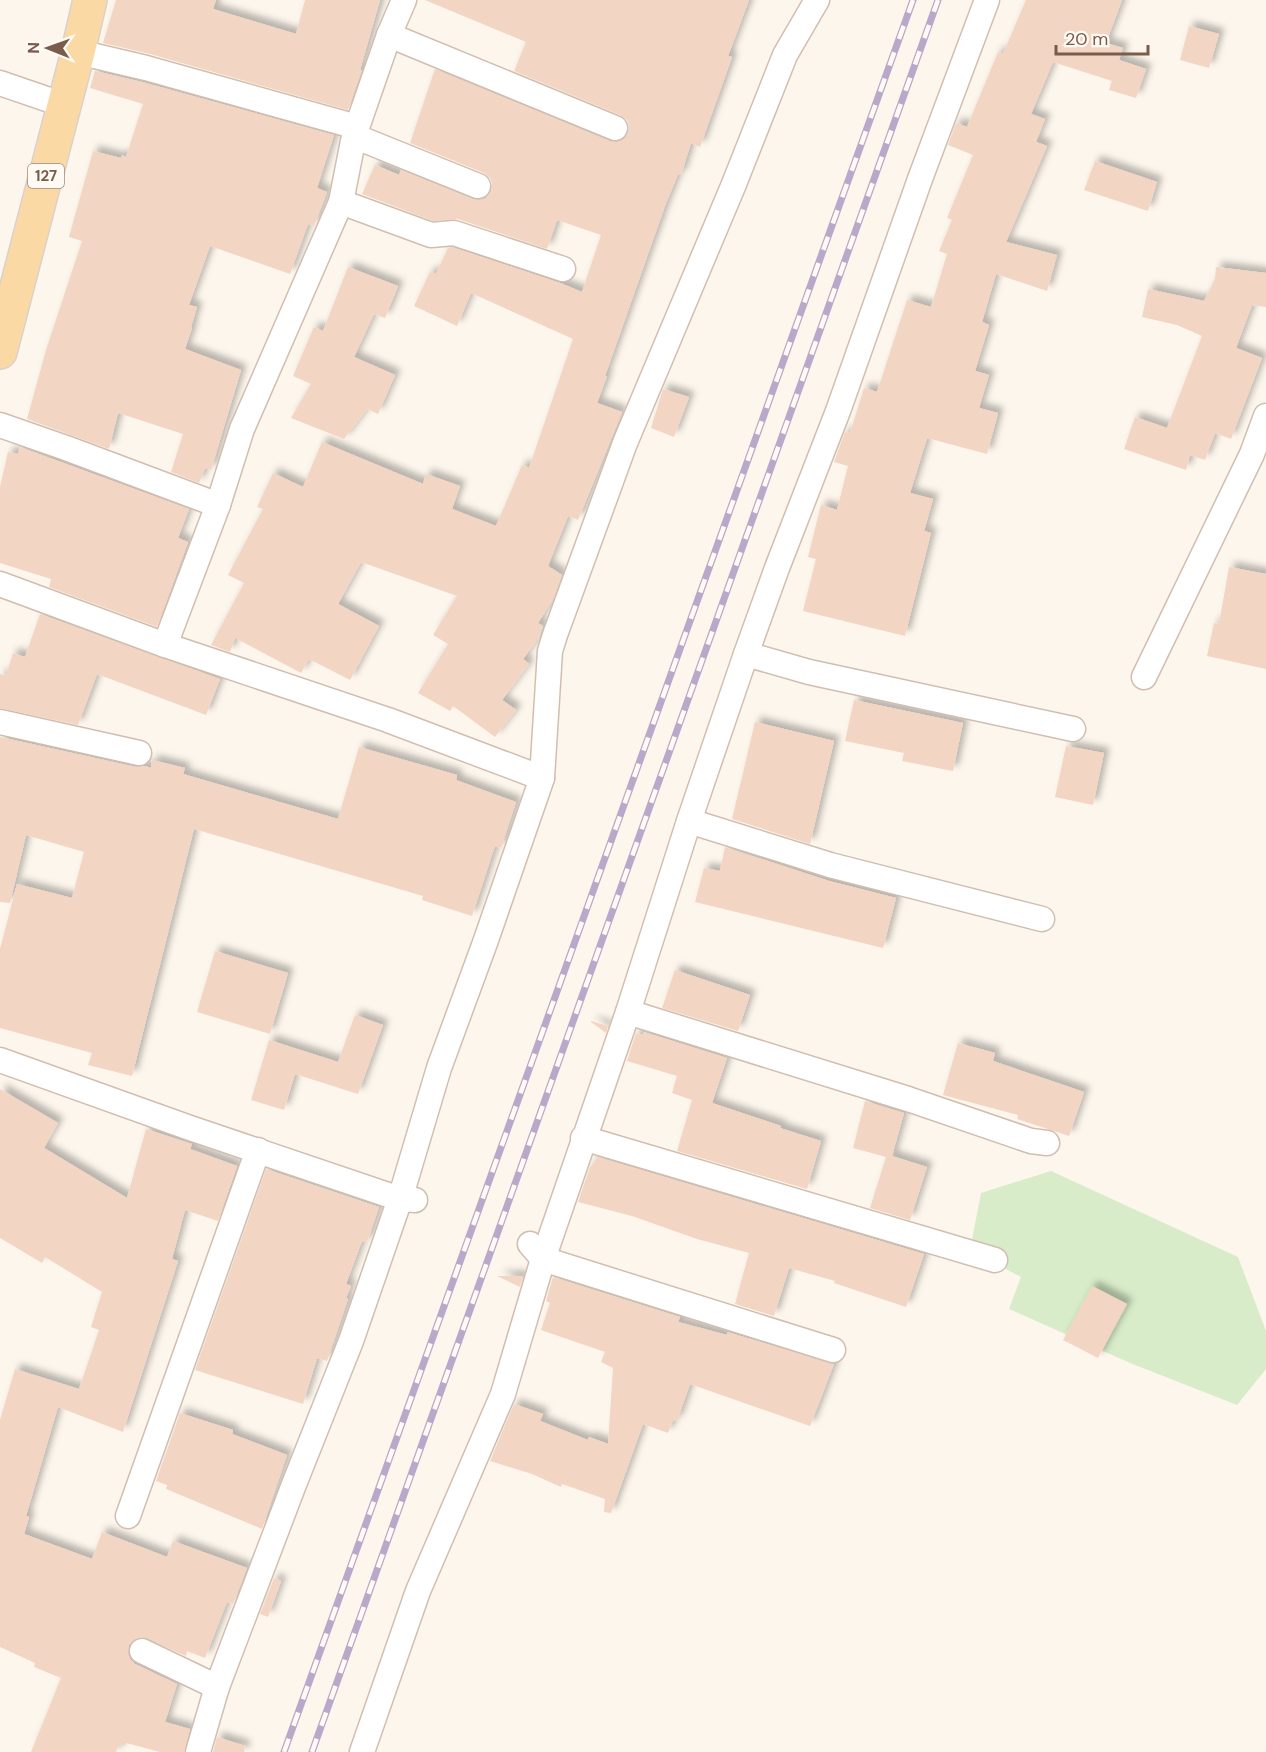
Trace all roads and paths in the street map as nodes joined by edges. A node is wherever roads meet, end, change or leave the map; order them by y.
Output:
1 (90, 0) edge
2 (404, 0) edge
3 (817, 0) edge
4 (987, 0) edge
5 (389, 35) junction
6 (78, 52) junction
7 (0, 83) edge
8 (64, 105) junction
9 (615, 128) dead end
10 (356, 132) junction
11 (478, 186) dead end
12 (341, 202) junction
13 (563, 269) dead end
14 (0, 352) edge
15 (1266, 416) edge
16 (0, 425) edge
17 (218, 505) junction
18 (0, 584) edge
19 (165, 645) junction
20 (746, 654) junction
21 (1144, 677) dead end
22 (0, 722) edge
23 (1072, 729) dead end
24 (139, 753) dead end
25 (542, 778) junction
26 (689, 821) junction
27 (1042, 920) dead end
28 (627, 1012) junction
29 (0, 1060) edge
30 (583, 1138) junction
31 (1047, 1143) dead end
32 (258, 1150) junction
33 (408, 1200) junction
34 (536, 1252) junction
35 (994, 1260) dead end
36 (833, 1350) dead end
37 (128, 1516) dead end
38 (142, 1651) dead end
39 (217, 1687) junction
40 (198, 1752) edge
41 (362, 1752) edge

1 - 6 main road, 127
2 - 5 street
3 - 25 street
4 - 20 street
5 - 9 street
5 - 10 street
6 - 8 main road, 127
6 - 10 street
7 - 8 street
8 - 14 main road, 127
10 - 11 street
10 - 12 street
12 - 13 street
12 - 17 street
15 - 21 street
16 - 17 street
17 - 19 street
18 - 19 street
19 - 25 street
20 - 23 street
20 - 26 street
22 - 24 street
25 - 33 street
26 - 27 street
26 - 28 street
28 - 30 street
28 - 31 street
29 - 32 street
30 - 34 street
30 - 35 street
32 - 33 street
32 - 37 street
33 - 39 street
34 - 36 street
34 - 41 street
38 - 39 street
39 - 40 street

